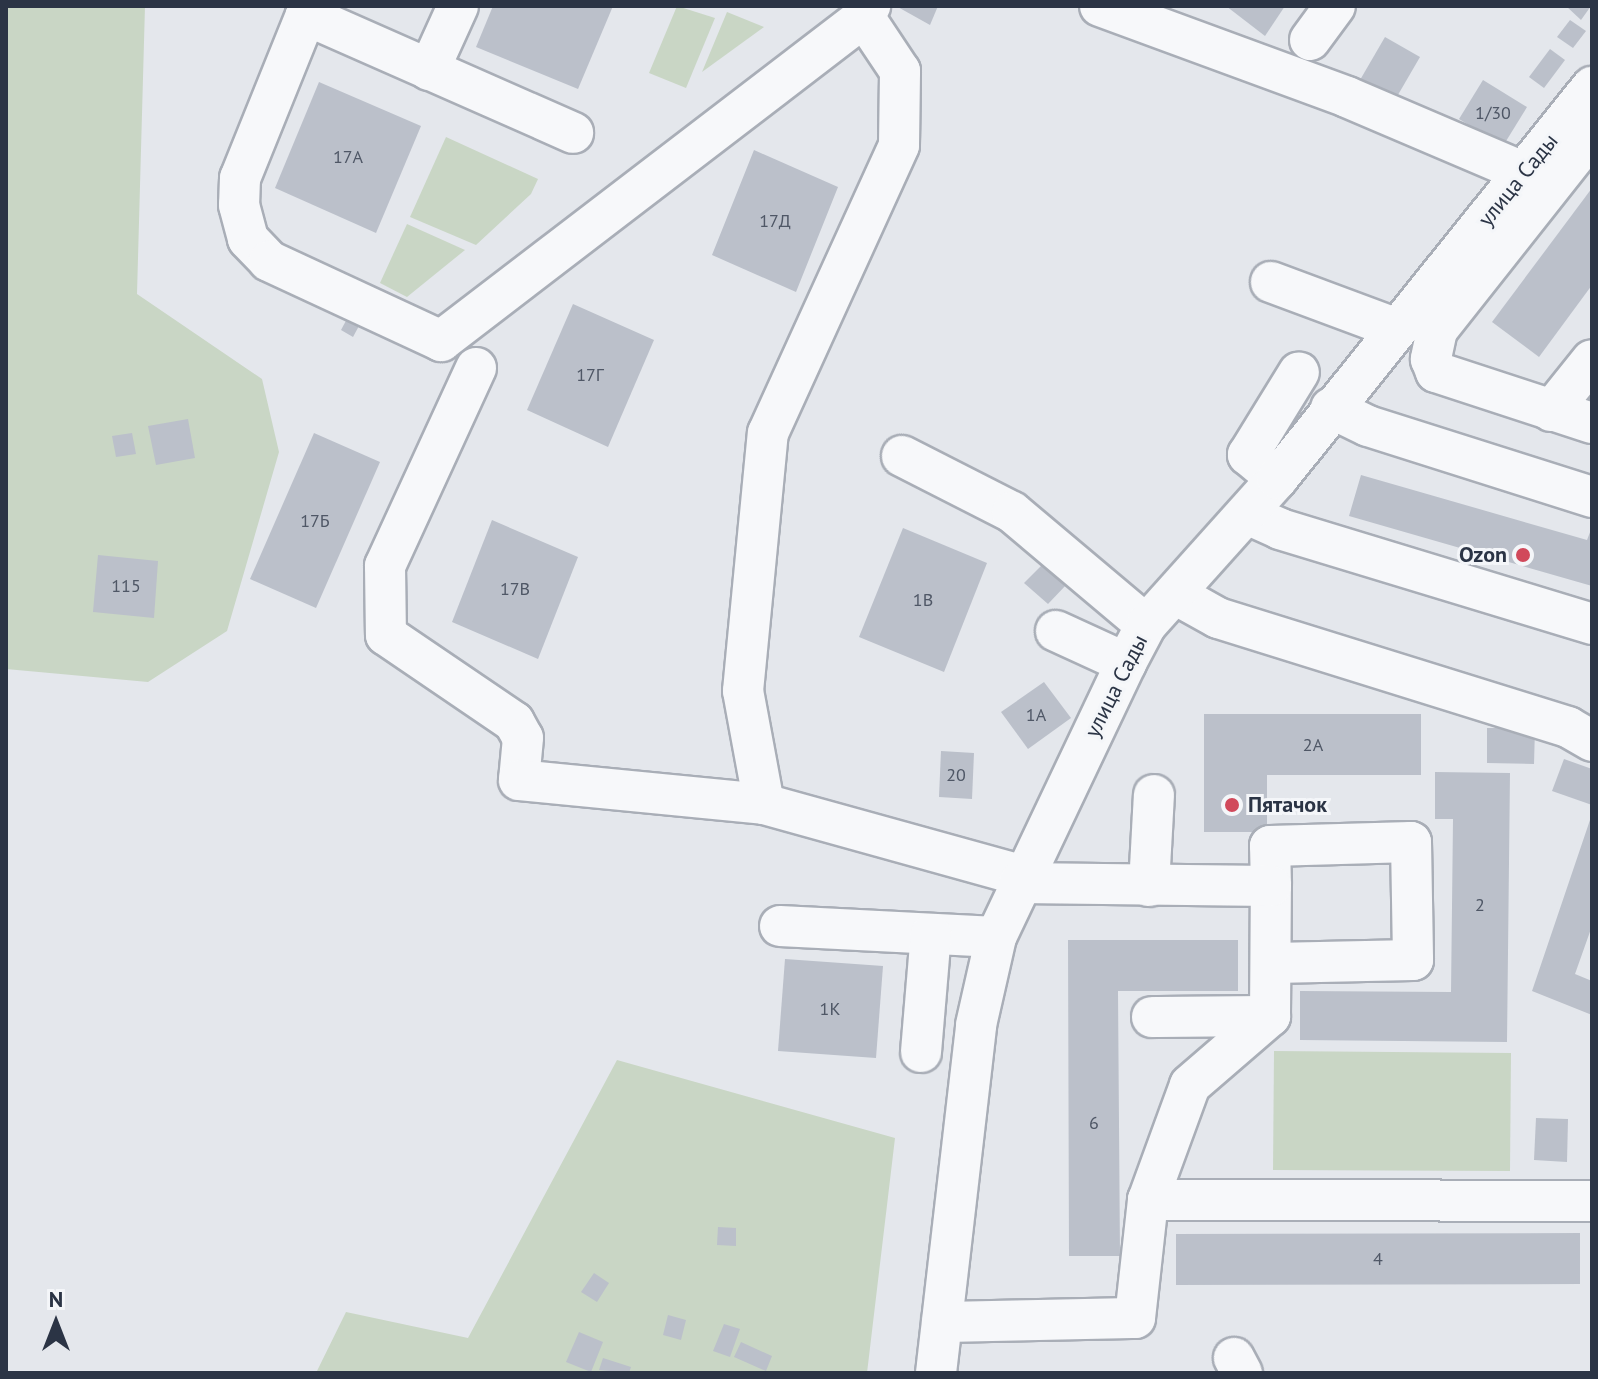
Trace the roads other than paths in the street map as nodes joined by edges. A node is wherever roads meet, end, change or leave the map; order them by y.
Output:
1 (458, 6) edge
2 (1100, 6) edge
3 (1335, 6) edge
4 (313, 10) edge
5 (867, 12) edge
6 (1310, 40) dead end
7 (429, 70) junction
8 (1592, 87) edge
9 (573, 133) dead end
10 (1592, 134) edge
11 (1525, 173) junction
12 (1271, 282) dead end
13 (1395, 328) junction
14 (1592, 360) edge
15 (476, 368) dead end
16 (1299, 372) dead end
17 (1331, 408) junction
18 (1551, 411) junction
19 (1592, 423) edge
20 (902, 456) dead end
21 (1277, 479) junction
22 (1592, 497) edge
23 (1247, 514) junction
24 (1175, 594) junction
25 (1592, 624) edge
26 (1146, 625) junction
27 (1056, 631) dead end
28 (1126, 663) junction
29 (1592, 741) edge
30 (1154, 795) dead end
31 (764, 804) junction
32 (1021, 880) junction
33 (1149, 886) junction
34 (1271, 886) junction
35 (780, 926) dead end
36 (931, 934) junction
37 (996, 937) junction
38 (1273, 963) junction
39 (1270, 1016) junction
40 (1152, 1017) dead end
41 (921, 1052) dead end
42 (1148, 1200) junction
43 (1592, 1201) edge
44 (942, 1322) junction
45 (936, 1373) edge

1 - 7 street
2 - 11 street
3 - 6 street
4 - 5 street
4 - 7 street
5 - 31 street
7 - 9 street
8 - 11 street, улица Сады
10 - 18 street
11 - 13 street, улица Сады
12 - 13 street
13 - 17 street, улица Сады
14 - 18 street
15 - 31 street
16 - 21 street
17 - 21 street, улица Сады
17 - 22 street
18 - 19 street
20 - 26 street
21 - 23 street, улица Сады
23 - 24 street, улица Сады
23 - 25 street
24 - 26 street, улица Сады
24 - 29 street
26 - 28 street, улица Сады
27 - 28 street
28 - 32 street, улица Сады
30 - 33 street
31 - 32 street
32 - 33 street
32 - 37 street, улица Сады
33 - 34 street
34 - 38 street
34 - 38 street
35 - 36 street
36 - 37 street
36 - 41 street
37 - 44 street, улица Сады
38 - 39 street
39 - 40 street
39 - 42 street
42 - 43 street
42 - 44 street
44 - 45 street, улица Сады

